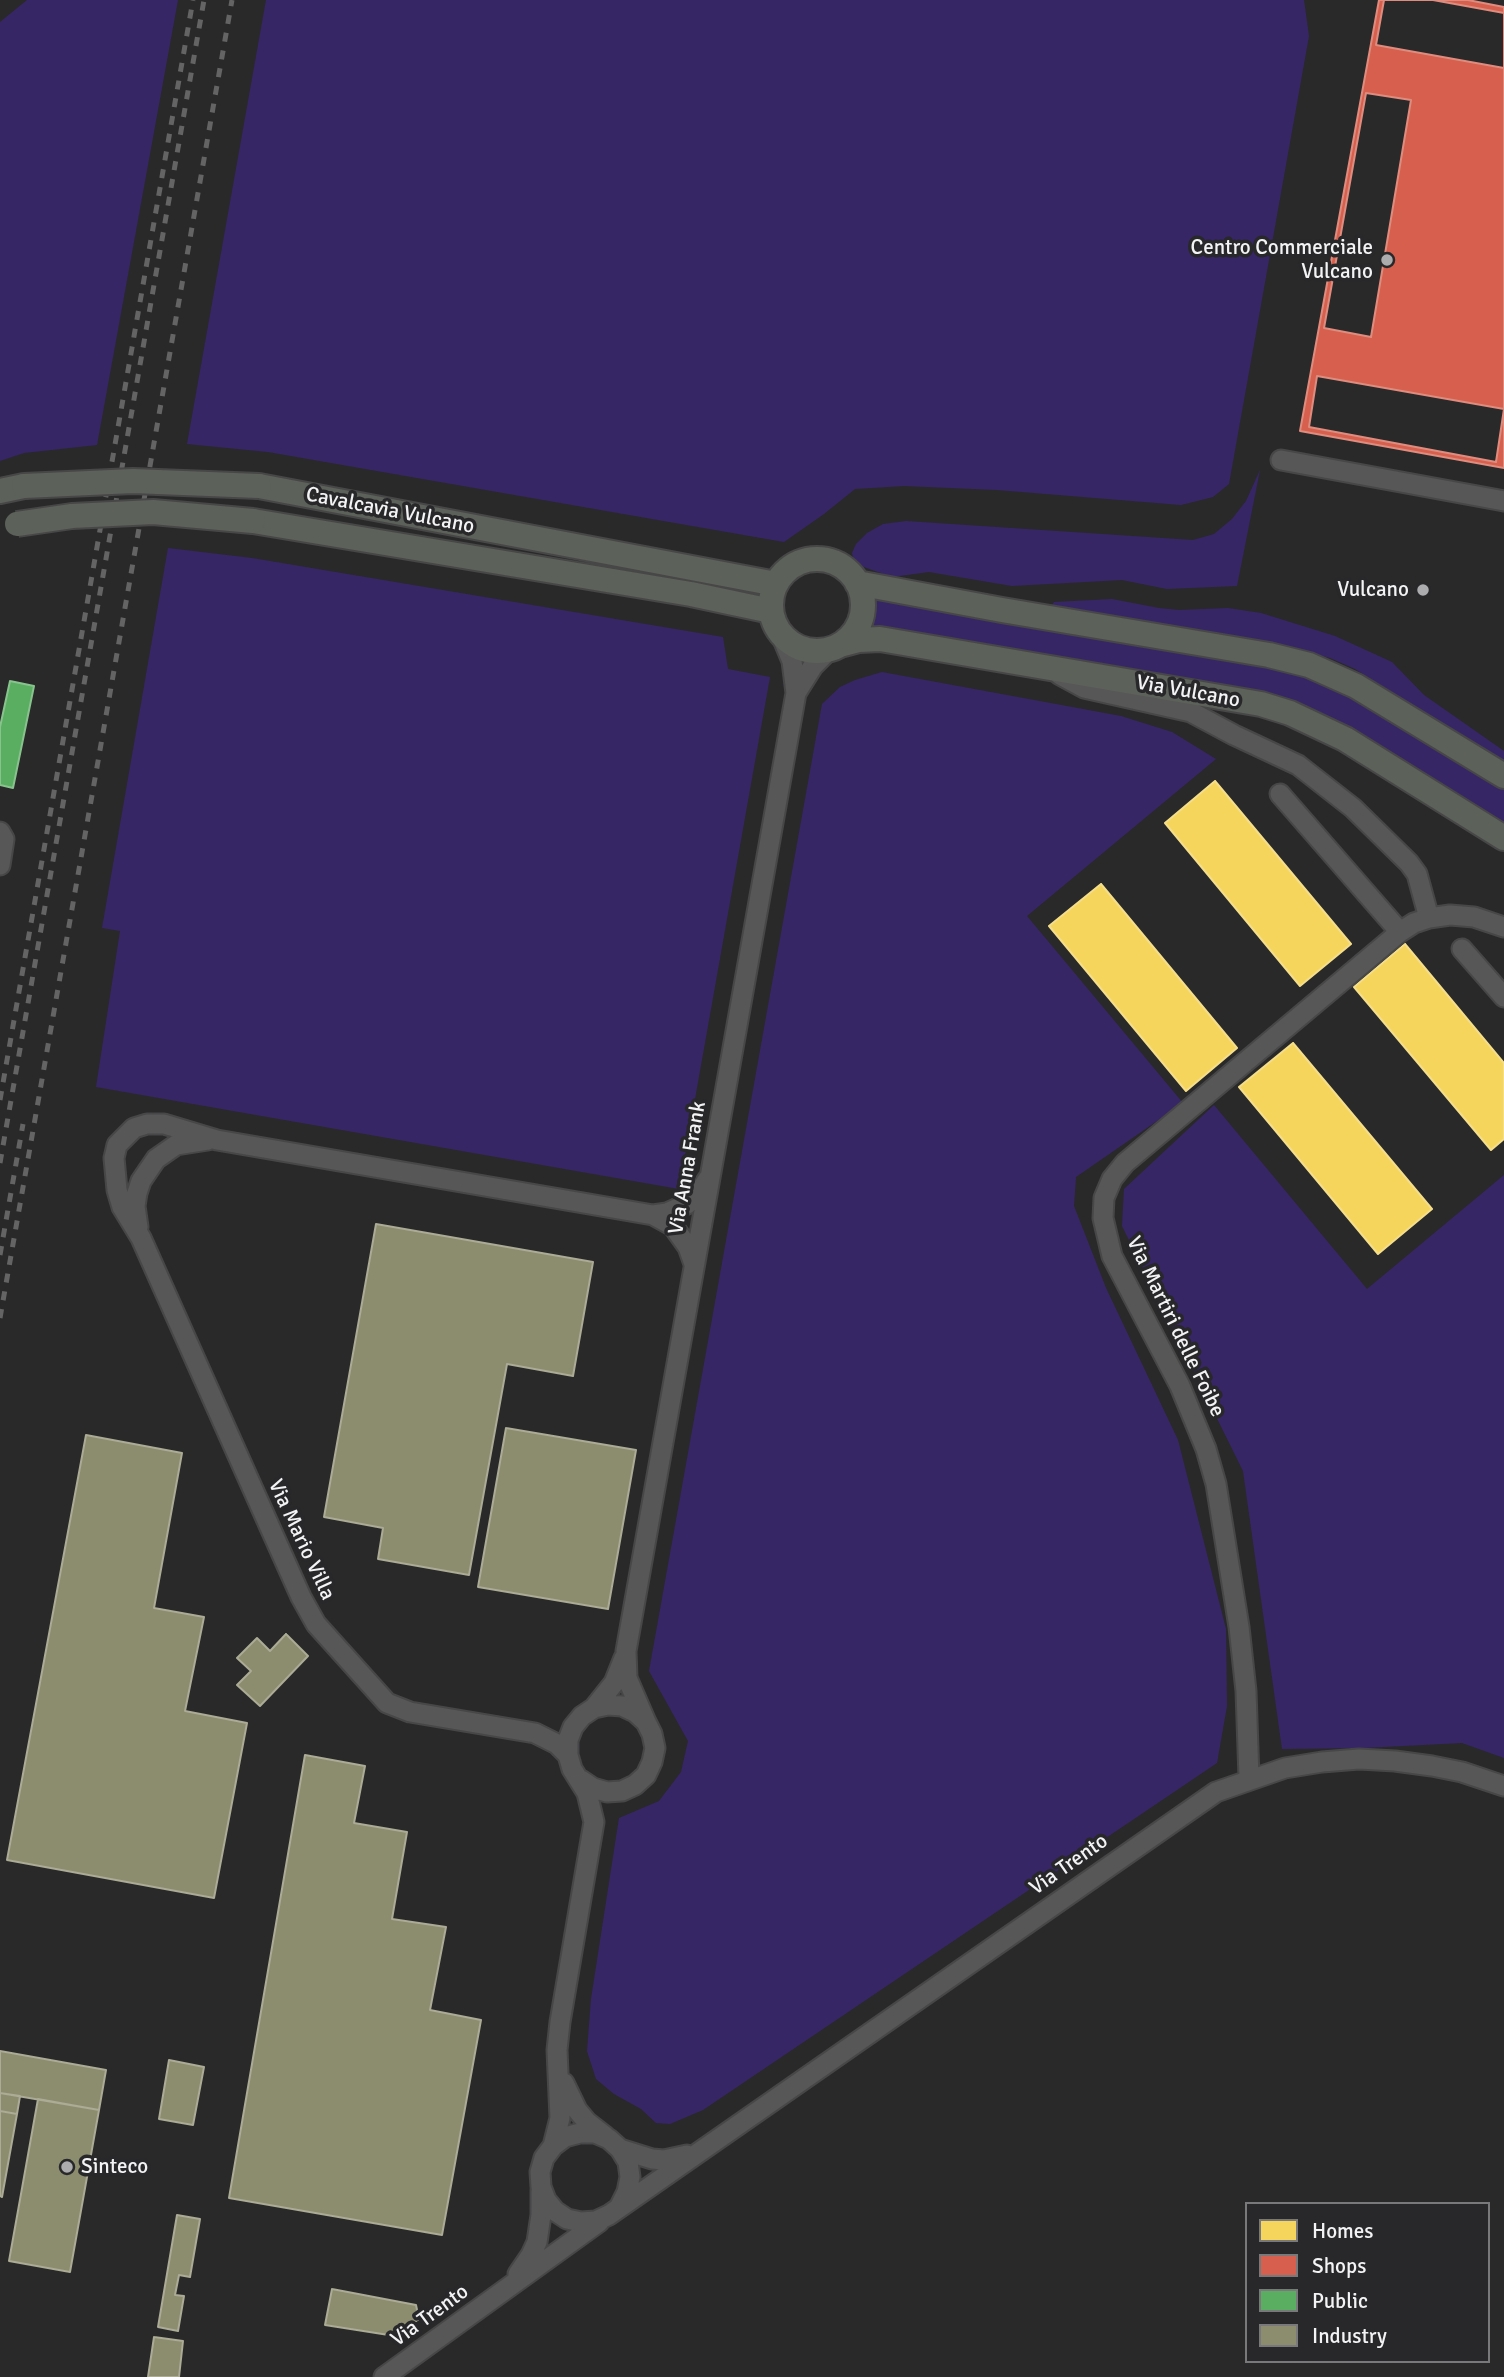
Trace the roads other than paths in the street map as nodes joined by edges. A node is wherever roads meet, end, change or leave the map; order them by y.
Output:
1 (1281, 460) dead end
2 (0, 491) edge
3 (1504, 501) edge
4 (9, 526) edge
5 (857, 583) junction
6 (776, 584) junction
7 (776, 622) junction
8 (835, 647) junction
9 (1046, 668) junction
10 (796, 693) junction
11 (1504, 776) edge
12 (1280, 794) dead end
13 (0, 832) edge
14 (1504, 838) edge
15 (0, 865) edge
16 (1429, 918) junction
17 (1504, 927) edge
18 (1400, 932) junction
19 (1462, 949) dead end
20 (1504, 997) edge
21 (217, 1140) junction
22 (710, 1177) junction
23 (653, 1215) junction
24 (141, 1238) junction
25 (694, 1264) junction
26 (626, 1651) junction
27 (588, 1712) junction
28 (646, 1722) junction
29 (535, 1733) junction
30 (568, 1755) junction
31 (1249, 1779) junction
32 (581, 1780) junction
33 (1504, 1786) edge
34 (626, 1789) junction
35 (593, 1836) junction
36 (559, 2073) junction
37 (615, 2144) junction
38 (552, 2146) junction
39 (708, 2147) junction
40 (541, 2187) junction
41 (614, 2210) junction
42 (502, 2291) junction
43 (384, 2377) edge

1 - 3 street
2 - 6 main road, Cavalcavia Vulcano, bridge
4 - 7 main road, Cavalcavia Vulcano, bridge
5 - 6 main road
5 - 8 main road
5 - 11 main road
6 - 7 main road
7 - 8 main road
7 - 10 street, Via Anna Frank
8 - 9 main road, Via Vulcano
8 - 10 street, Via Anna Frank
9 - 14 main road, Via Vulcano
9 - 16 street
10 - 22 street, Via Anna Frank
12 - 18 street
13 - 15 street
16 - 17 street, Via Martiri delle Foibe
16 - 18 street, Via Martiri delle Foibe
18 - 31 street, Via Martiri delle Foibe
19 - 20 street
21 - 23 street, Via Mario Villa
21 - 24 street, Via Mario Villa
21 - 24 street, Via Mario Villa
22 - 23 street, Via Mario Villa
22 - 25 street, Via Anna Frank
23 - 25 street, Via Mario Villa
24 - 29 street, Via Mario Villa
25 - 26 street, Via Anna Frank
26 - 27 street, Via Anna Frank
26 - 28 street, Via Anna Frank
27 - 28 street
27 - 29 street, Via Mario Villa
27 - 30 street
28 - 34 street
29 - 30 street, Via Mario Villa
30 - 32 street
31 - 33 street, Via Trento
31 - 39 street, Via Trento
32 - 34 street
32 - 35 street
34 - 35 street
35 - 36 street
36 - 37 street
36 - 38 street
37 - 38 street, Via Trento
37 - 39 street, Via Trento
37 - 41 street
38 - 40 street, Via Trento
39 - 41 street, Via Trento
40 - 41 street, Via Trento
40 - 42 street, Via Trento
41 - 42 street, Via Trento
42 - 43 street, Via Trento

